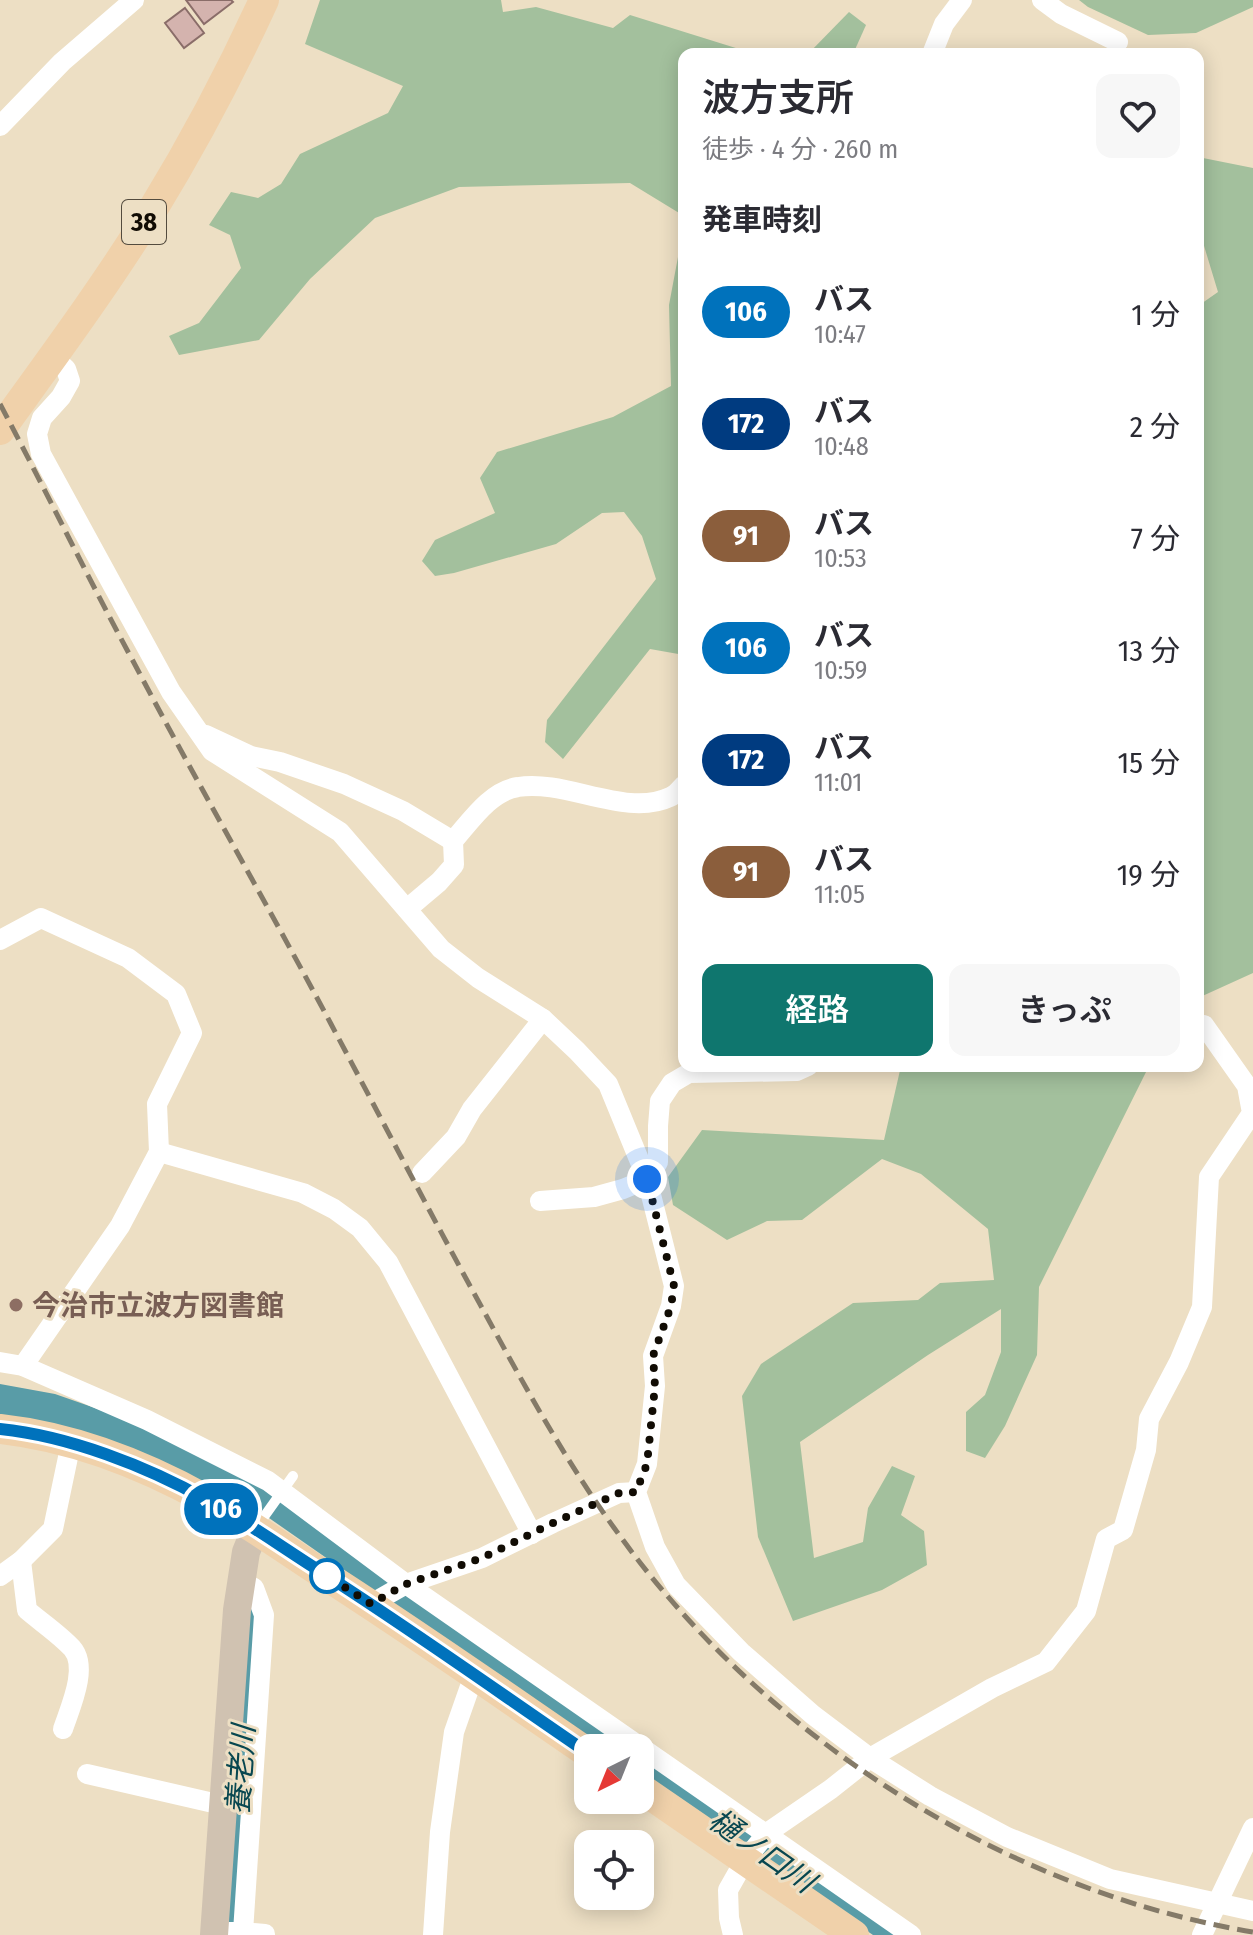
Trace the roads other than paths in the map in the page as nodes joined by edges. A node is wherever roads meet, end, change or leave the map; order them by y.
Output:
1 (134, 0) edge
2 (264, 0) edge
3 (962, 0) edge
4 (1042, 0) edge
5 (1118, 42) dead end
6 (934, 48) edge
7 (0, 126) edge
8 (52, 356) junction
9 (0, 430) edge
10 (198, 732) junction
11 (678, 791) edge
12 (453, 841) junction
13 (407, 909) junction
14 (0, 940) edge
15 (543, 1019) junction
16 (1204, 1025) dead end
17 (685, 1072) edge
18 (159, 1152) junction
19 (422, 1173) dead end
20 (647, 1179) junction
21 (540, 1201) dead end
22 (0, 1362) edge
23 (23, 1366) junction
24 (0, 1429) edge
25 (71, 1443) junction
26 (284, 1488) junction
27 (636, 1492) junction
28 (259, 1524) junction
29 (532, 1534) junction
30 (21, 1561) junction
31 (0, 1576) edge
32 (242, 1582) junction
33 (402, 1586) junction
34 (375, 1602) junction
35 (474, 1675) junction
36 (63, 1729) dead end
37 (574, 1743) edge
38 (870, 1758) junction
39 (87, 1774) dead end
40 (654, 1798) edge
41 (222, 1805) junction
42 (1253, 1828) edge
43 (767, 1833) junction
44 (745, 1860) junction
45 (1218, 1903) junction
46 (1253, 1911) edge
47 (214, 1934) edge
48 (243, 1934) edge
49 (265, 1934) edge
50 (433, 1935) edge
51 (733, 1935) edge
52 (854, 1935) edge
53 (911, 1935) edge
54 (1202, 1935) edge

1 - 7 street
2 - 8 main road, 38
3 - 6 street
4 - 5 street
8 - 9 main road, 38
8 - 10 street
10 - 12 street
10 - 13 street
11 - 12 street
12 - 13 street
13 - 15 street
14 - 18 street
15 - 19 street
15 - 20 street
16 - 38 street
17 - 20 street
18 - 23 street
18 - 29 street
20 - 21 street
20 - 27 street
22 - 23 street
23 - 26 street
24 - 25 main road
25 - 28 main road
25 - 30 street
26 - 28 lane
26 - 33 street
27 - 29 street
27 - 38 street
28 - 32 street
28 - 34 main road
29 - 33 street
30 - 31 street
30 - 36 street
32 - 41 street
32 - 48 street
33 - 34 street
33 - 43 street
34 - 35 main road
35 - 37 main road
35 - 50 street
38 - 43 street
38 - 45 street
39 - 41 street
40 - 44 main road
41 - 47 street
42 - 45 street
43 - 44 street
43 - 53 street
44 - 51 street
44 - 52 main road
45 - 46 street
45 - 54 street
47 - 48 street
48 - 49 street

